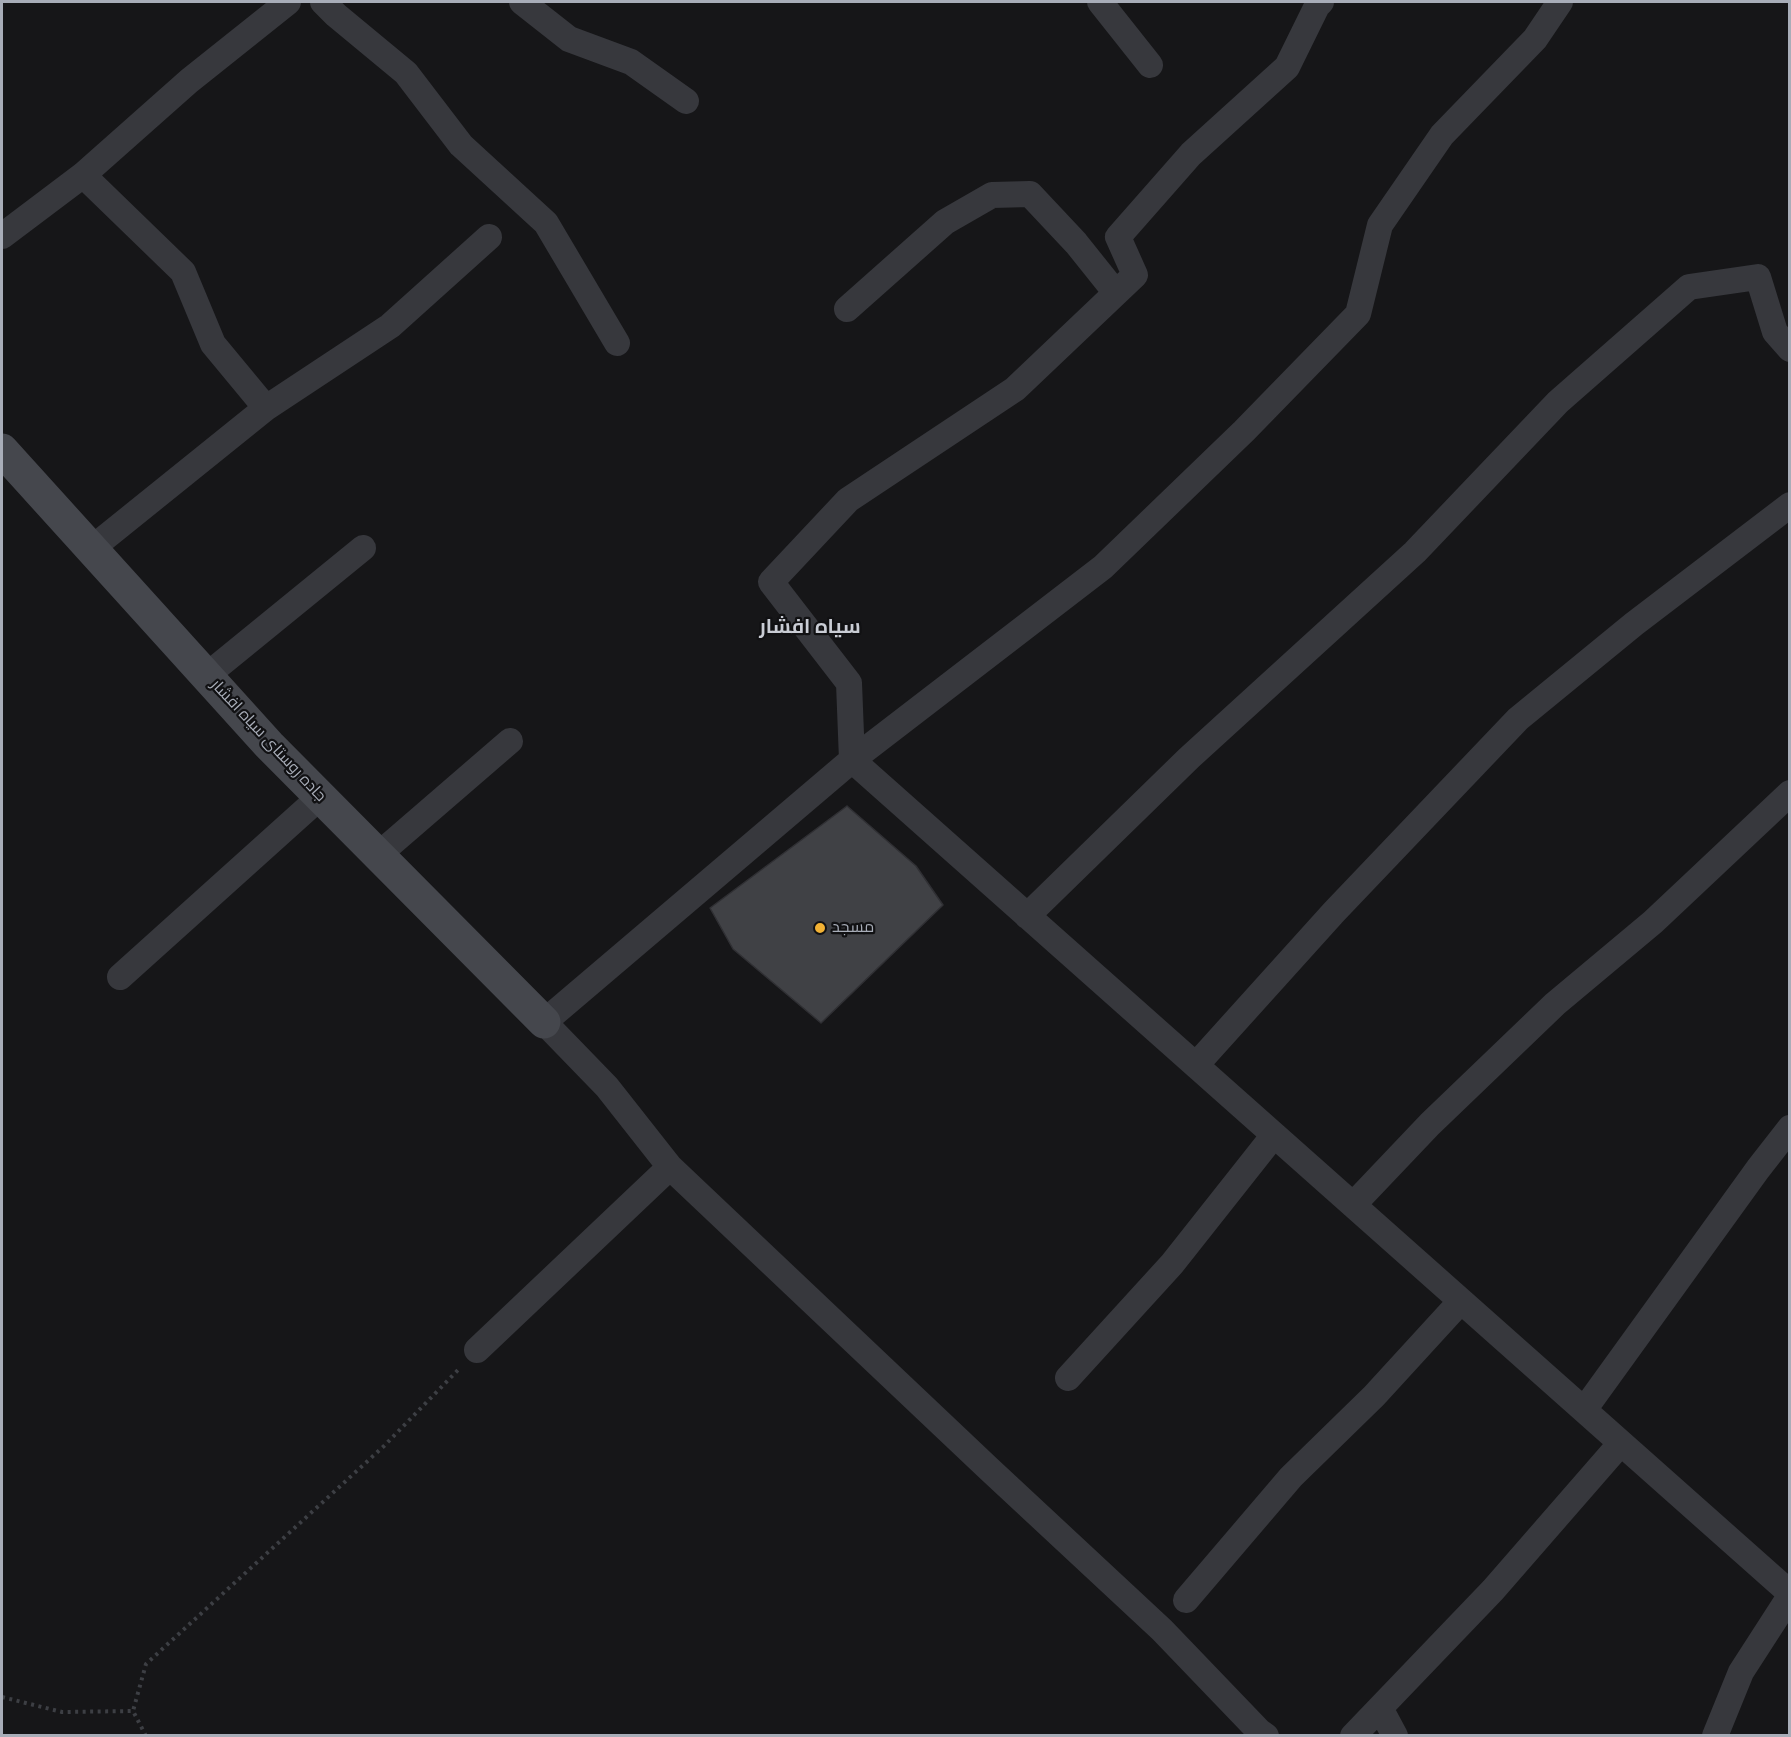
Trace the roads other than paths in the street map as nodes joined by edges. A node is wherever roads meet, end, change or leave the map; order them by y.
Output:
1 (288, 2) edge
2 (323, 2) edge
3 (522, 2) edge
4 (1100, 2) edge
5 (1322, 2) edge
6 (1560, 2) edge
7 (1150, 65) dead end
8 (686, 101) dead end
9 (83, 175) junction
10 (2, 236) edge
11 (489, 237) dead end
12 (1116, 293) junction
13 (847, 309) dead end
14 (617, 343) dead end
15 (1790, 349) edge
16 (266, 408) junction
17 (2, 450) edge
18 (1790, 505) edge
19 (363, 548) dead end
20 (91, 549) junction
21 (206, 676) junction
22 (510, 741) dead end
23 (852, 760) junction
24 (1790, 793) edge
25 (320, 797) junction
26 (378, 855) junction
27 (1027, 916) junction
28 (120, 977) dead end
29 (543, 1022) junction
30 (1196, 1065) junction
31 (1790, 1128) edge
32 (1274, 1135) junction
33 (670, 1167) junction
34 (1353, 1205) junction
35 (1461, 1301) junction
36 (477, 1350) road end
37 (1068, 1378) dead end
38 (1584, 1410) junction
39 (1621, 1443) junction
40 (1790, 1595) edge
41 (1186, 1600) dead end
42 (1380, 1708) junction
43 (1266, 1736) edge
44 (1353, 1736) edge
45 (1395, 1736) edge
46 (1715, 1736) edge

1 - 9 street
2 - 14 street
3 - 8 street
4 - 7 street
5 - 12 street
6 - 23 street
9 - 10 street
9 - 16 street
11 - 16 street
12 - 13 street
12 - 23 street
15 - 27 street
16 - 20 street
17 - 20 street, جاده روستای سیاه افشار
18 - 30 street
19 - 21 street
20 - 21 street, جاده روستای سیاه افشار
21 - 25 street, جاده روستای سیاه افشار
22 - 26 street
23 - 27 street
23 - 29 street
24 - 34 street
25 - 26 street, جاده روستای سیاه افشار
25 - 28 street
26 - 29 street, جاده روستای سیاه افشار
27 - 30 street
29 - 33 street
30 - 32 street
31 - 38 street
32 - 34 street
32 - 37 street
33 - 36 street
33 - 43 street
34 - 35 street
35 - 38 street
35 - 41 street
38 - 39 street
39 - 40 street
39 - 42 street
40 - 46 street
42 - 44 street
42 - 45 street

